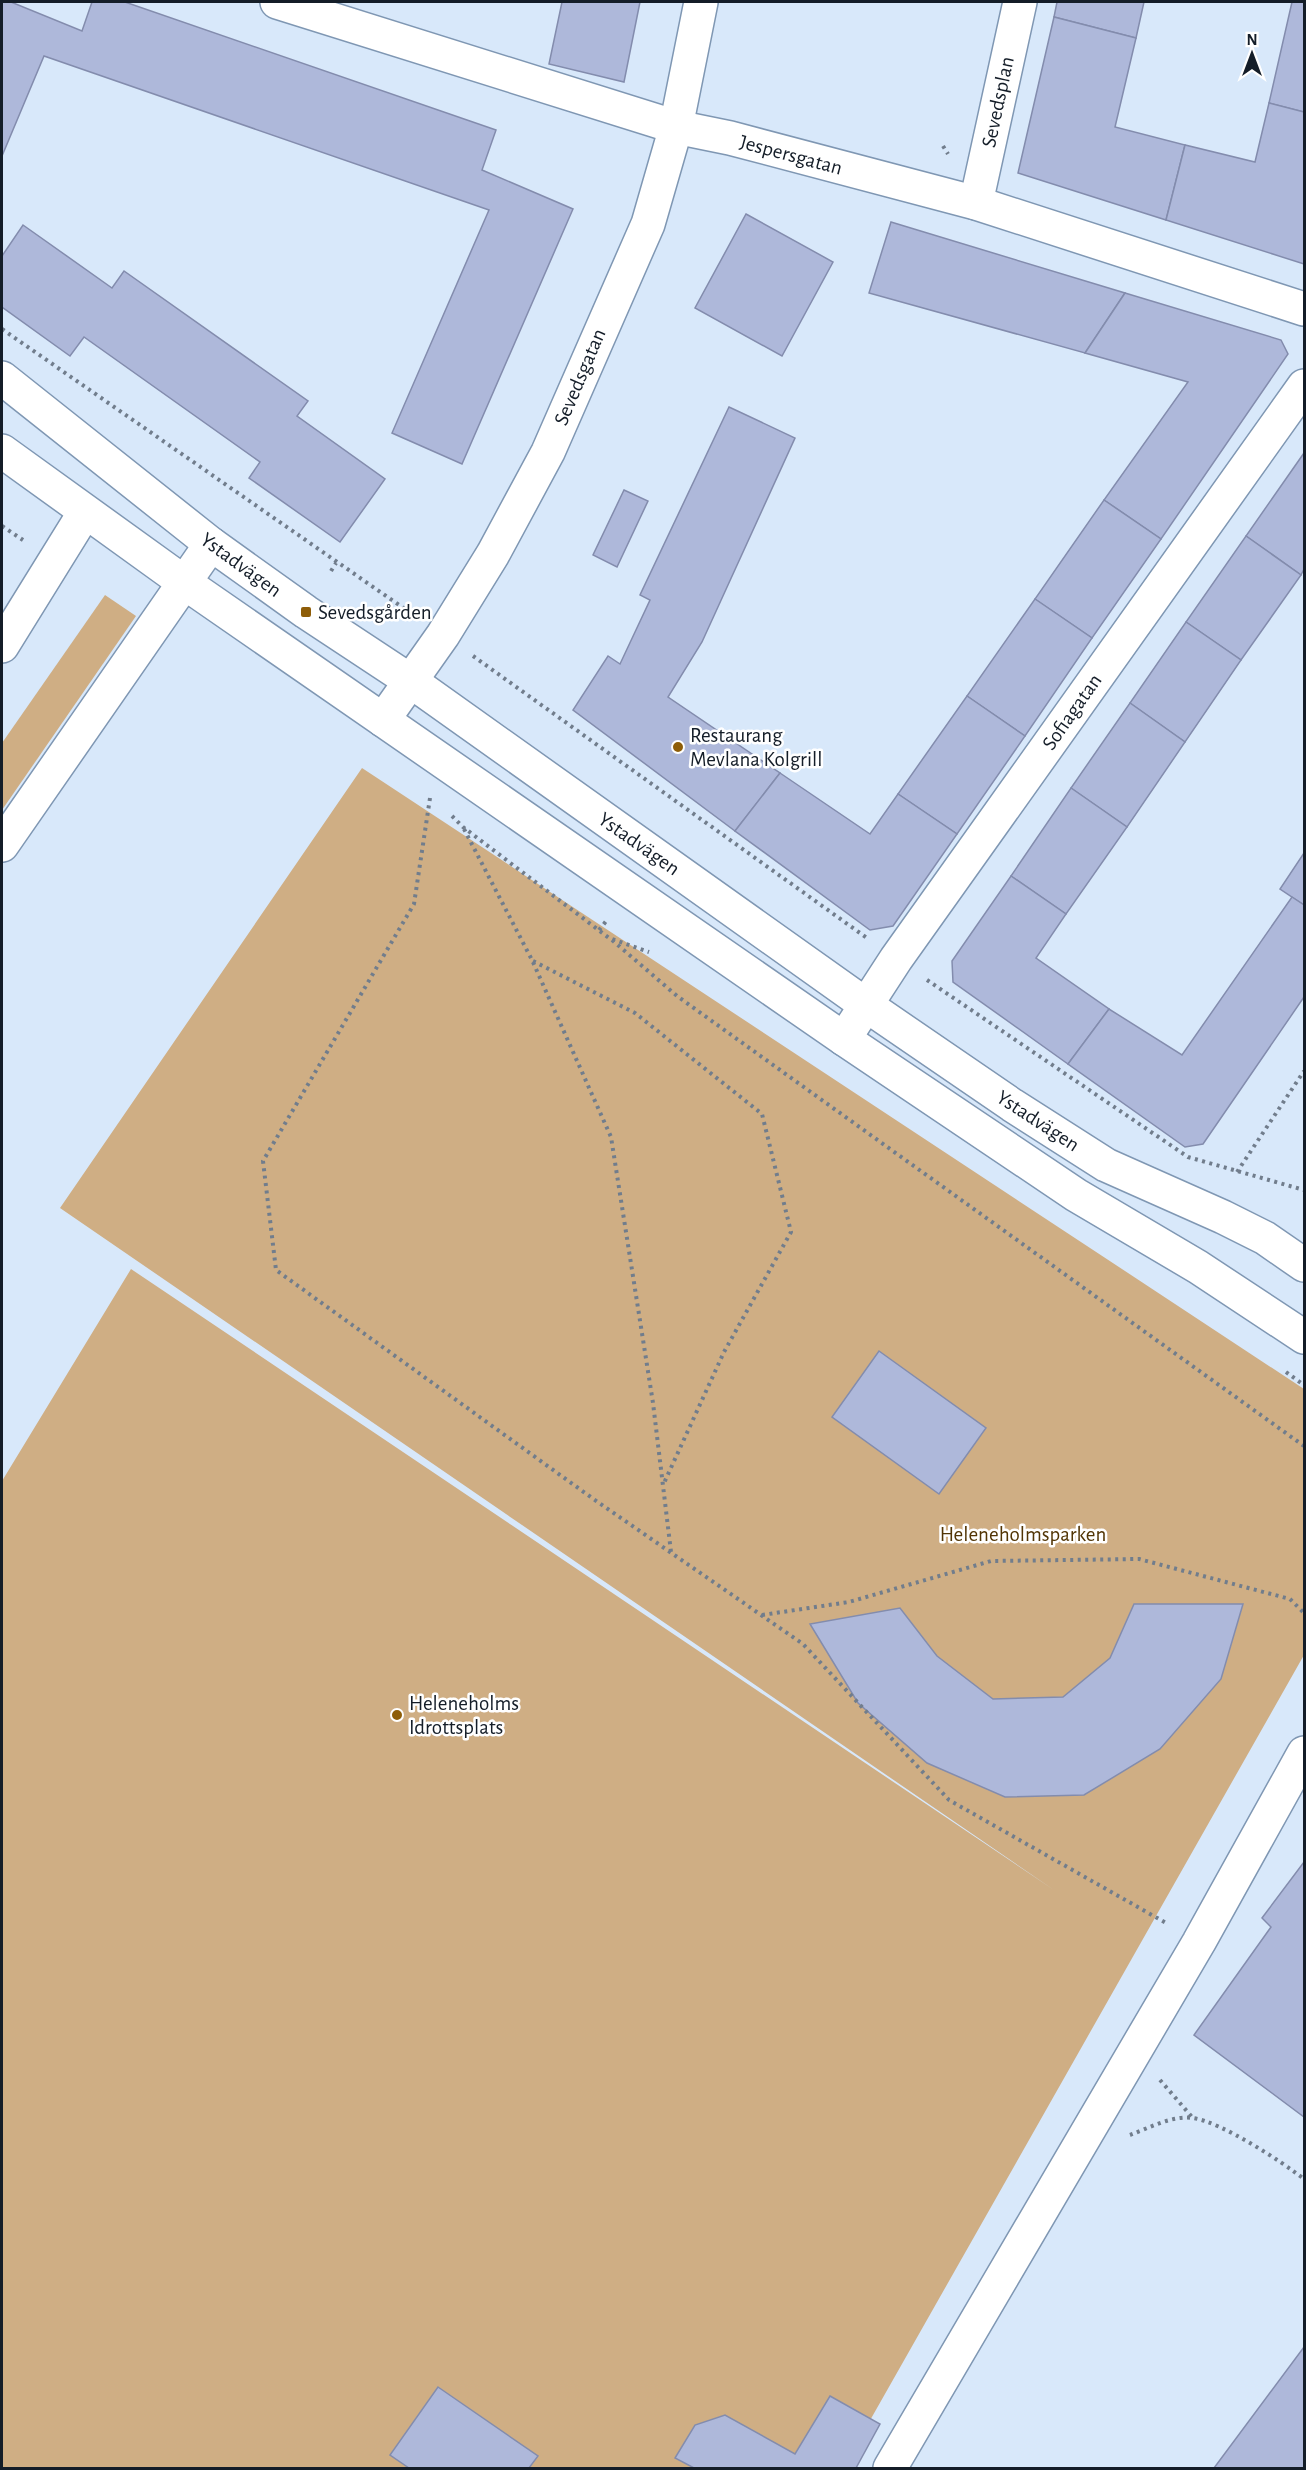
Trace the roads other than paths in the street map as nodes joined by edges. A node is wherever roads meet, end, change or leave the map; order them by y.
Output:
1 (277, 2) edge
2 (701, 2) edge
3 (1020, 2) edge
4 (676, 128) junction
5 (976, 203) junction
6 (1305, 309) edge
7 (2, 378) edge
8 (1305, 386) edge
9 (2, 451) edge
10 (85, 512) junction
11 (211, 544) junction
12 (185, 583) junction
13 (4, 636) edge
14 (412, 682) junction
15 (383, 720) junction
16 (2, 845) edge
17 (866, 1005) junction
18 (844, 1039) junction
19 (1305, 1265) edge
20 (1305, 1337) edge
21 (1305, 1753) edge
22 (890, 2469) edge

1 - 4 main road, Jespersgatan
2 - 4 main road, Sevedsgatan
3 - 5 main road, Sevedsplan
4 - 5 main road, Jespersgatan
4 - 14 main road, Sevedsgatan
5 - 6 main road, Jespersgatan
7 - 11 main road, Ystadvägen
8 - 17 main road, Sofiagatan
9 - 10 main road, Ystadvägen
10 - 12 main road, Ystadvägen
10 - 13 main road
11 - 12 main road
11 - 14 main road, Ystadvägen
12 - 15 main road, Ystadvägen
12 - 16 main road
14 - 15 main road, Sevedsgatan
14 - 17 main road, Ystadvägen
15 - 18 main road, Ystadvägen
17 - 18 main road, Sofiagatan
17 - 19 main road, Ystadvägen
18 - 20 main road, Ystadvägen
21 - 22 main road

